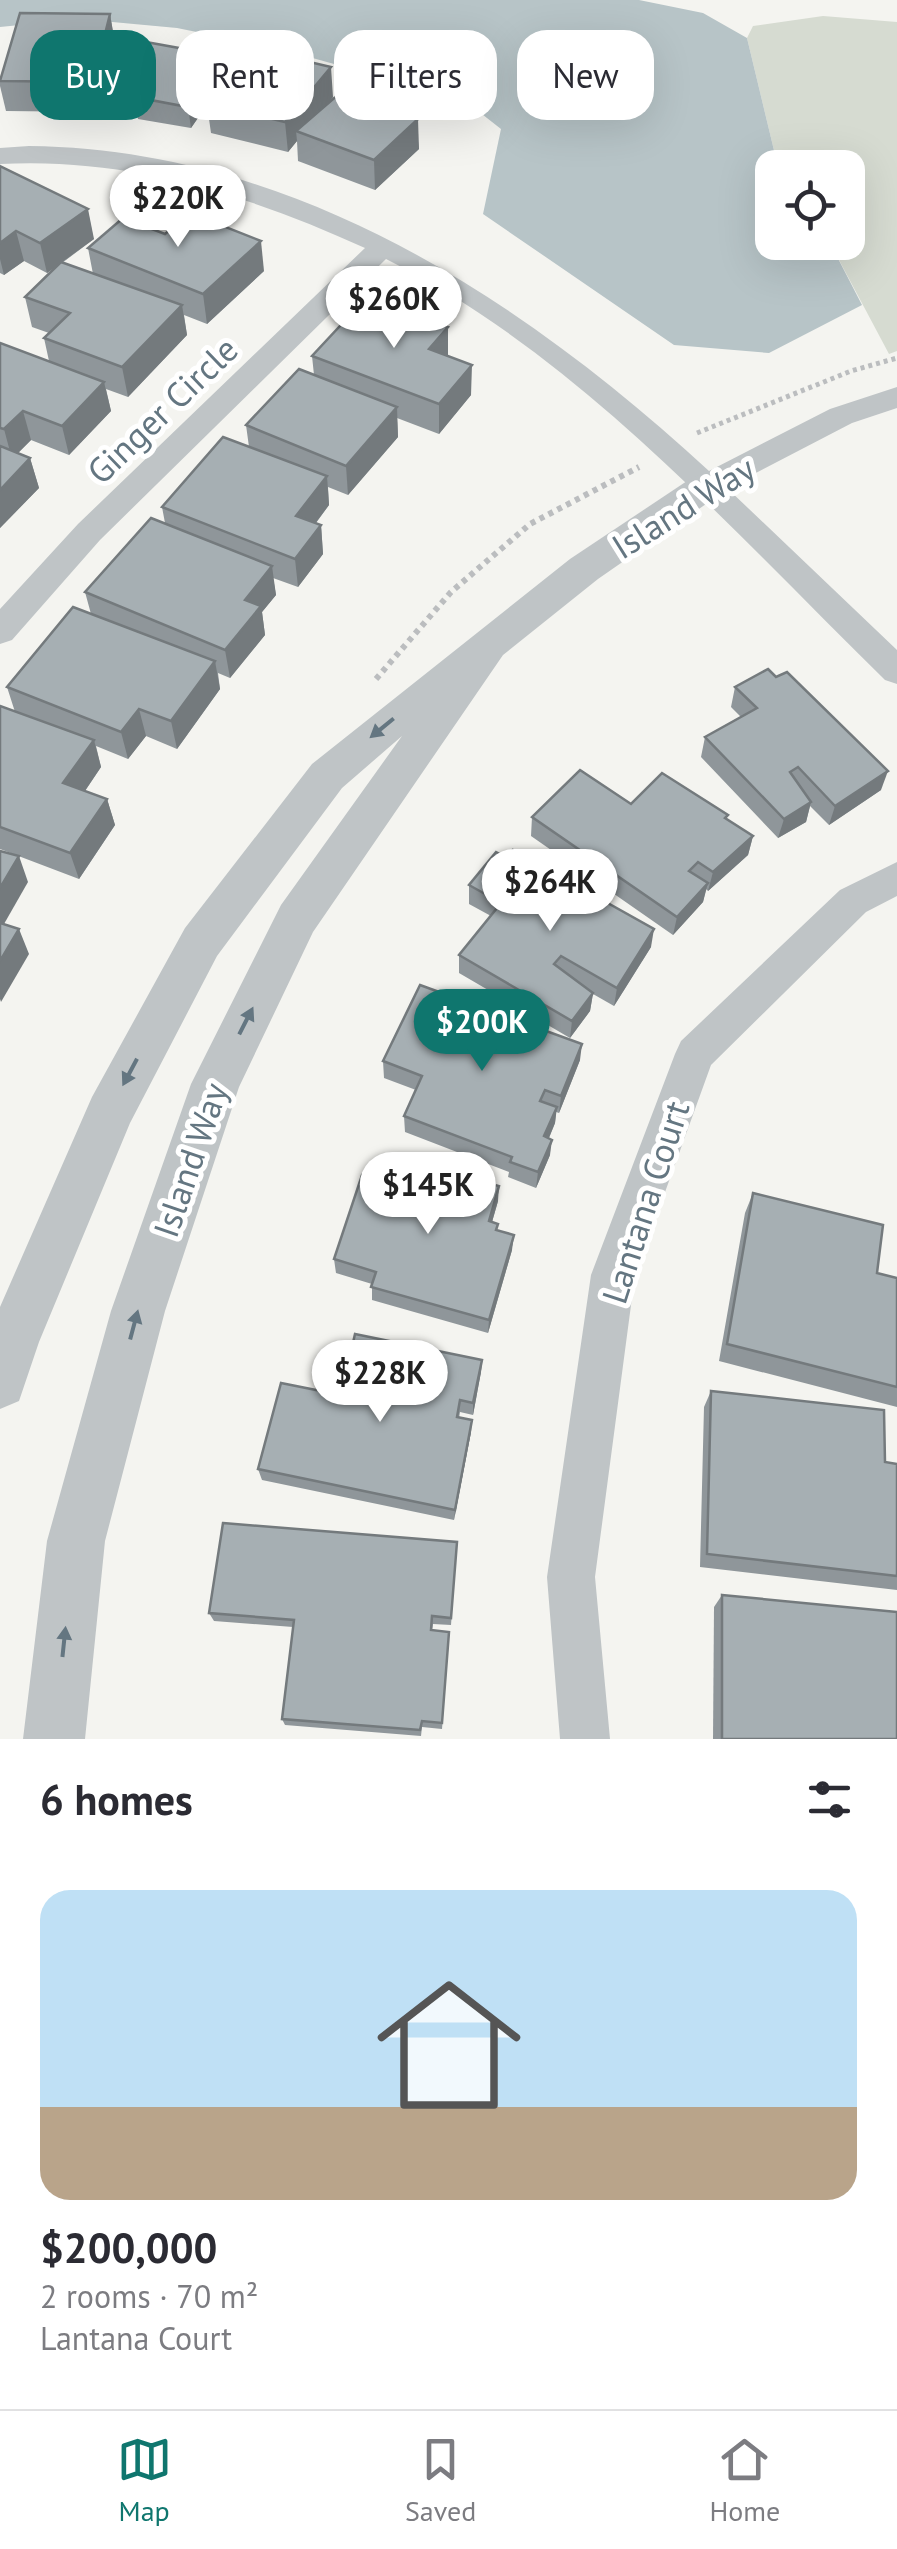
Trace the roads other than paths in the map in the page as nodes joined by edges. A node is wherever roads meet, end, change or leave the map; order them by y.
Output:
1 (0, 156) edge
2 (382, 248) junction
3 (897, 397) edge
4 (706, 486) junction
5 (0, 632) edge
6 (487, 646) junction
7 (897, 671) edge
8 (897, 878) edge
9 (0, 1382) edge
10 (54, 1739) edge
11 (585, 1739) edge

1 - 2 street
2 - 4 street
2 - 5 street, Ginger Circle
3 - 4 street, Island Way
4 - 6 street, Island Way
4 - 7 street
6 -> 9 street, Island Way
10 -> 6 street, Island Way
8 - 11 street, Lantana Court

